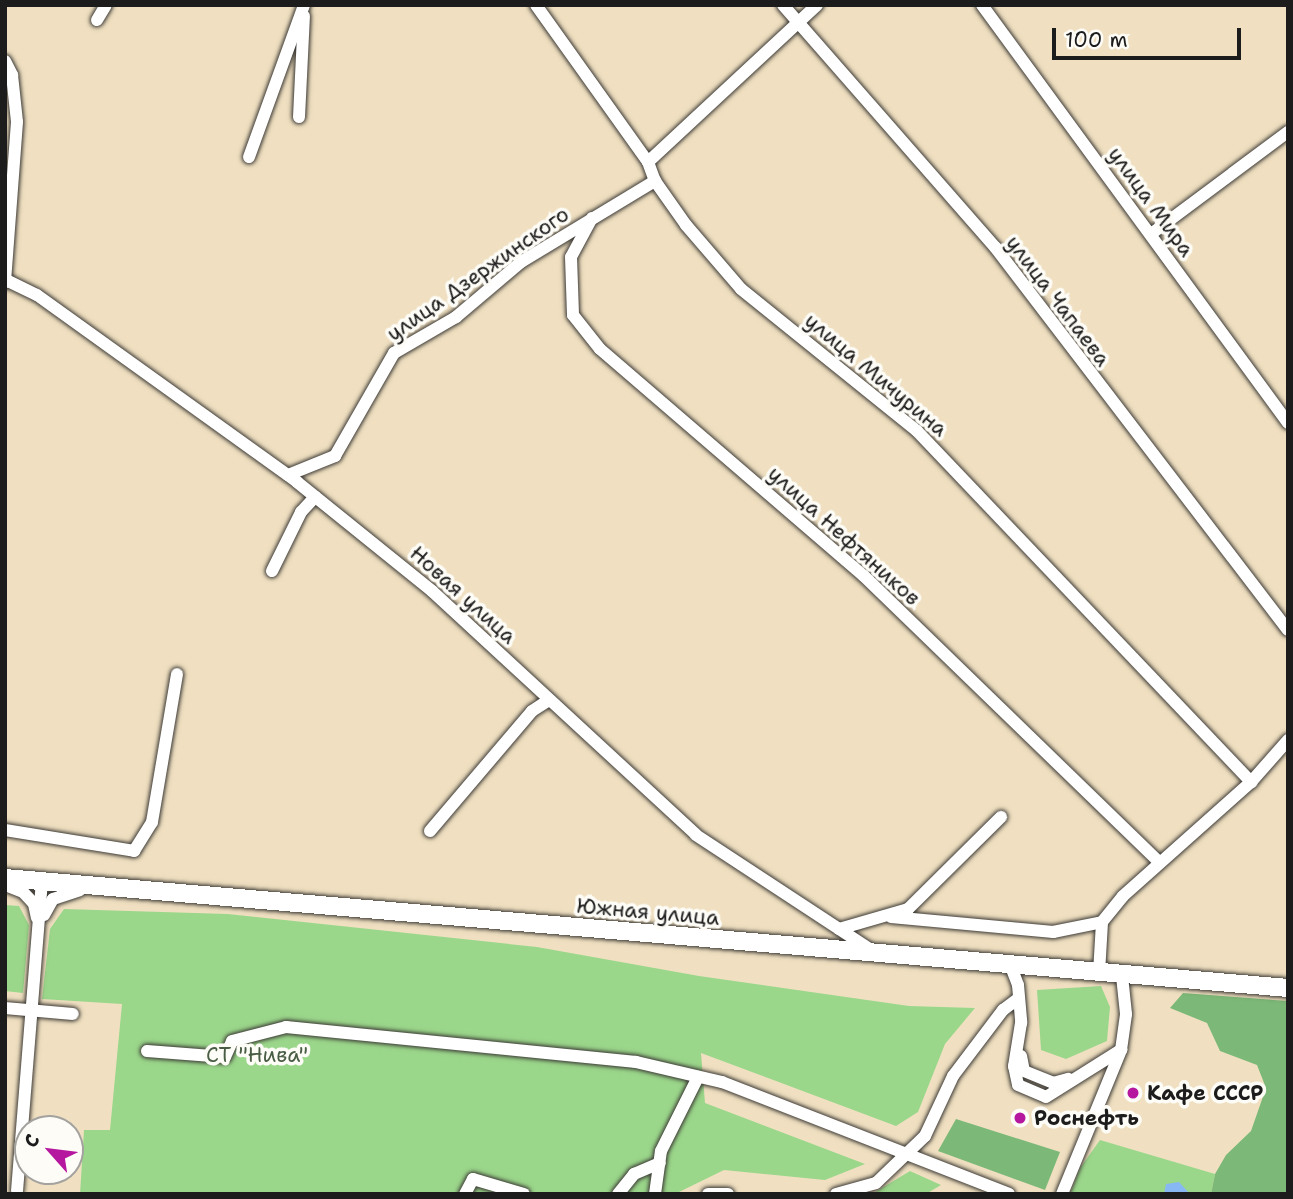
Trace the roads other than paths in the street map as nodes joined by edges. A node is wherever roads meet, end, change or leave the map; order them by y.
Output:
1 (106, 5) edge
2 (304, 5) edge
3 (537, 5) edge
4 (783, 5) edge
5 (817, 5) edge
6 (982, 5) edge
7 (97, 20) dead end
8 (797, 23) junction
9 (5, 61) edge
10 (299, 117) dead end
11 (1288, 132) edge
12 (249, 157) dead end
13 (648, 162) junction
14 (654, 181) junction
15 (592, 218) junction
16 (1151, 234) junction
17 (6, 281) edge
18 (1288, 423) edge
19 (288, 475) junction
20 (315, 496) junction
21 (272, 571) dead end
22 (1288, 630) edge
23 (177, 674) dead end
24 (549, 700) junction
25 (1288, 740) edge
26 (1251, 782) junction
27 (1001, 817) dead end
28 (5, 830) edge
29 (430, 831) dead end
30 (1159, 862) junction
31 (5, 878) edge
32 (42, 881) junction
33 (5, 885) edge
34 (164, 889) junction
35 (891, 917) junction
36 (1102, 922) junction
37 (39, 928) junction
38 (839, 929) junction
39 (880, 956) junction
40 (1010, 964) junction
41 (1099, 973) junction
42 (1122, 975) junction
43 (1288, 988) edge
44 (1019, 998) junction
45 (5, 1009) edge
46 (31, 1009) junction
47 (73, 1014) dead end
48 (1121, 1050) junction
49 (148, 1051) dead end
50 (698, 1077) junction
51 (907, 1154) junction
52 (660, 1163) junction
53 (17, 1191) dead end
54 (465, 1194) edge
55 (524, 1194) edge
56 (618, 1194) edge
57 (655, 1194) edge
58 (708, 1194) edge
59 (728, 1194) edge
60 (836, 1194) edge
61 (1009, 1194) edge
62 (1062, 1194) edge

1 - 7 street
2 - 10 street
2 - 12 street
3 - 13 street, улица Мичурина
4 - 8 street, улица Чапаева
5 - 8 street
6 - 16 street, улица Мира
8 - 13 street
8 - 22 street, улица Чапаева
9 - 17 street
11 - 16 street
13 - 14 street, улица Мичурина
14 - 15 street, улица Дзержинского
14 - 26 street, улица Мичурина
15 - 19 street, улица Дзержинского
15 - 30 street, улица Нефтяников
16 - 18 street, улица Мира
17 - 19 street, Новая улица
19 - 20 street, Новая улица
20 - 21 street
20 - 24 street, Новая улица
23 - 28 street
24 - 29 street
24 - 38 street, Новая улица
25 - 26 street
26 - 30 street
27 - 35 street
30 - 36 street
31 - 32 highway, Южная улица
32 - 34 highway, Южная улица
32 - 37 street
33 - 37 street
34 - 37 street
34 - 39 highway, Южная улица
35 - 36 street
35 - 38 street
36 - 41 street
37 - 46 street
38 - 39 street, Новая улица
39 - 40 highway, Южная улица
40 - 41 highway, Южная улица
40 - 44 street
41 - 42 highway, Южная улица
42 - 43 highway, Южная улица
42 - 48 street
44 - 48 street
44 - 51 street
45 - 46 street
46 - 47 street
46 - 53 street
48 - 62 street
49 - 50 street
50 - 51 street
50 - 52 street
51 - 60 street
51 - 61 street
52 - 56 street
52 - 57 street
54 - 55 street
58 - 59 street

